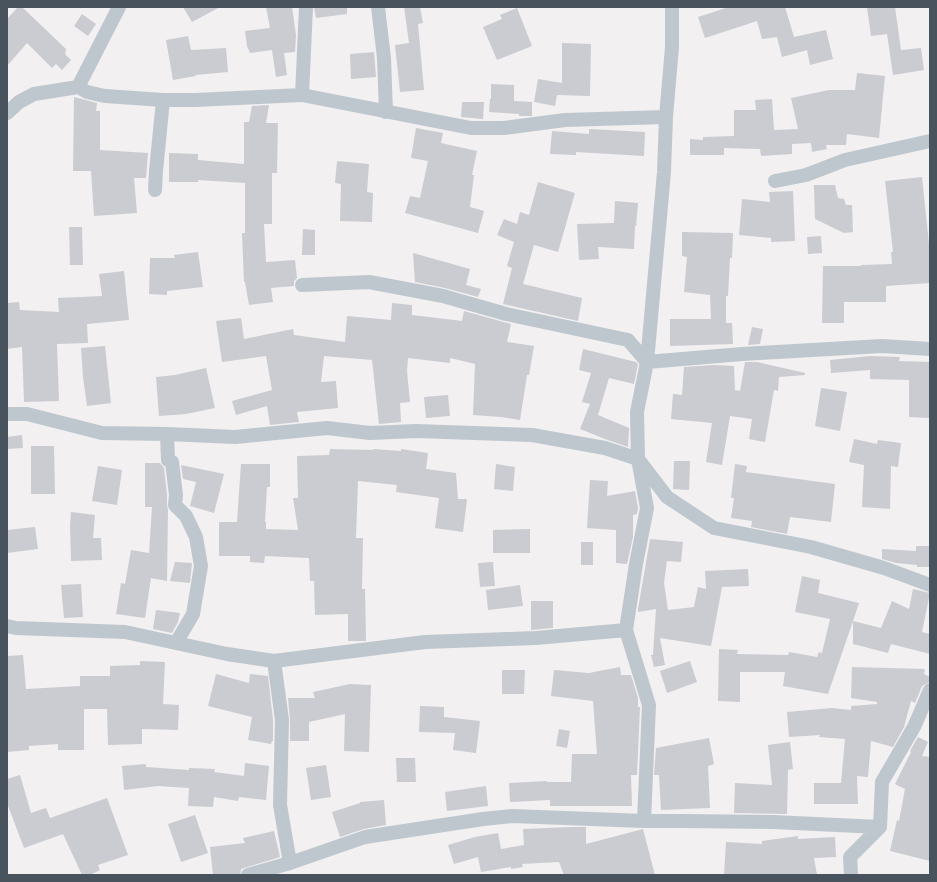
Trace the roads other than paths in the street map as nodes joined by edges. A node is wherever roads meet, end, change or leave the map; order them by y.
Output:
1 (119, 7) edge
2 (306, 7) edge
3 (378, 7) edge
4 (672, 7) edge
5 (78, 87) junction
6 (302, 95) junction
7 (163, 100) junction
8 (386, 112) junction
9 (7, 113) edge
10 (666, 117) junction
11 (930, 141) edge
12 (775, 181) dead end
13 (155, 190) dead end
14 (302, 285) dead end
15 (930, 349) edge
16 (648, 362) junction
17 (7, 414) edge
18 (167, 434) junction
19 (638, 459) junction
20 (930, 585) edge
21 (7, 626) edge
22 (626, 630) junction
23 (176, 642) junction
24 (274, 661) junction
25 (930, 690) edge
26 (644, 821) junction
27 (880, 827) junction
28 (290, 863) junction
29 (248, 875) edge
30 (851, 875) edge

1 - 5 street
2 - 6 street
3 - 8 street
4 - 10 street
5 - 7 street
5 - 9 street
6 - 7 street
6 - 8 street
7 - 13 street
8 - 10 street
10 - 16 street
11 - 12 street
14 - 16 street
15 - 16 street
16 - 19 street
17 - 18 street
18 - 19 street
18 - 23 street
19 - 20 street
19 - 22 street
21 - 23 street
22 - 24 street
22 - 26 street
23 - 24 street
24 - 28 street
25 - 27 street
26 - 27 street
26 - 28 street
27 - 30 street
28 - 29 street

